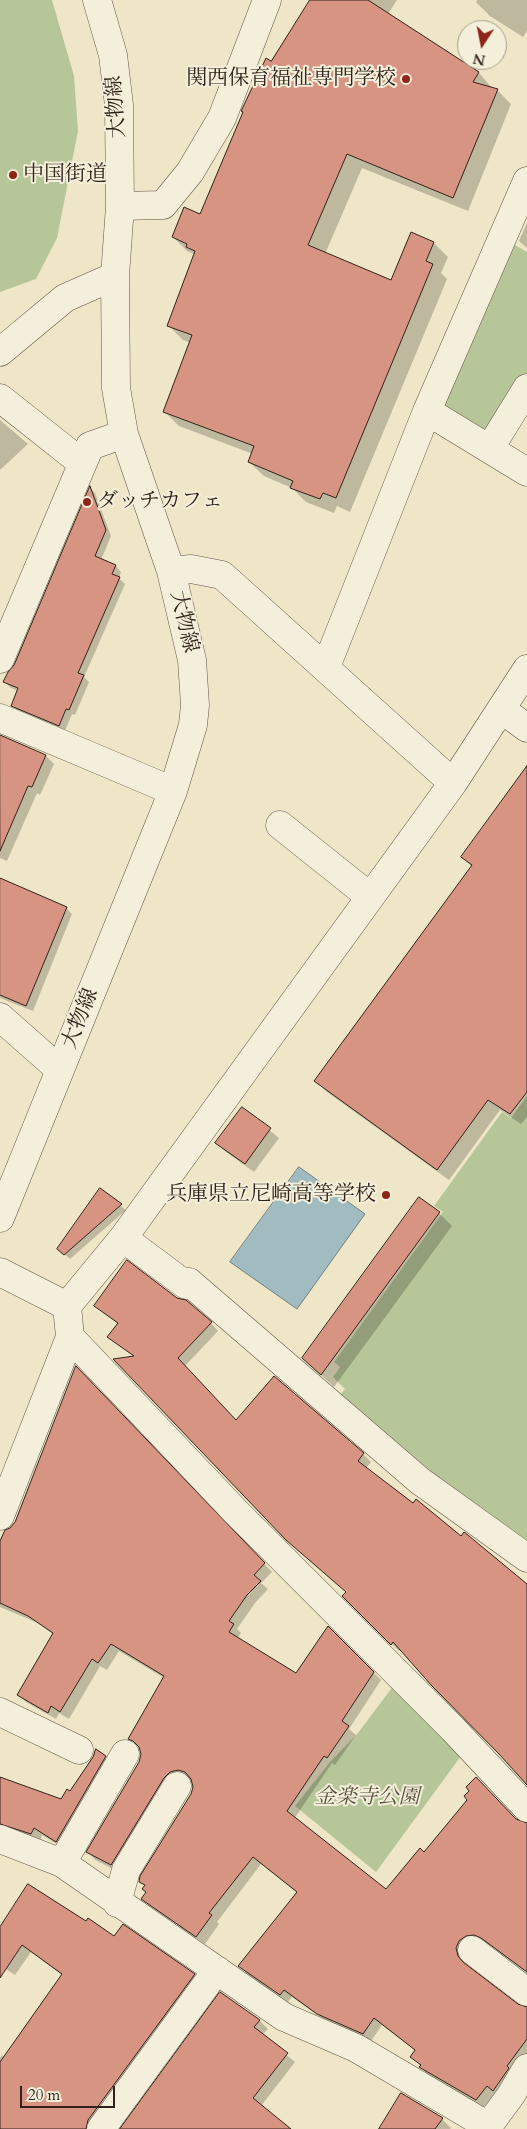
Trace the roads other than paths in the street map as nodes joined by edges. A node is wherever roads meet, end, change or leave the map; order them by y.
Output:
1 (97, 0) edge
2 (267, 0) edge
3 (527, 181) edge
4 (120, 206) junction
5 (115, 276) junction
6 (0, 352) edge
7 (527, 388) edge
8 (0, 398) edge
9 (427, 411) junction
10 (124, 434) junction
11 (490, 448) junction
12 (82, 463) junction
13 (527, 472) edge
14 (171, 571) junction
15 (0, 659) edge
16 (326, 667) junction
17 (527, 669) edge
18 (501, 708) junction
19 (0, 718) edge
20 (527, 728) edge
21 (453, 783) junction
22 (173, 791) junction
23 (280, 825) dead end
24 (369, 896) junction
25 (0, 1017) edge
26 (60, 1070) junction
27 (0, 1218) edge
28 (123, 1238) junction
29 (0, 1272) edge
30 (67, 1306) junction
31 (70, 1337) junction
32 (0, 1516) edge
33 (527, 1558) edge
34 (0, 1712) edge
35 (79, 1750) dead end
36 (125, 1754) dead end
37 (177, 1786) dead end
38 (527, 1808) edge
39 (0, 1839) edge
40 (62, 1863) junction
41 (117, 1903) junction
42 (472, 1950) dead end
43 (217, 1970) junction
44 (527, 1992) edge
45 (527, 2068) edge
46 (519, 2098) edge
47 (487, 2128) edge
48 (102, 2129) edge

1 - 4 street, 大物線
2 - 4 street
3 - 9 street
4 - 5 street, 大物線
5 - 6 street
5 - 10 street, 大物線
7 - 11 street
8 - 12 street
9 - 11 street
9 - 16 street
10 - 12 street
10 - 14 street, 大物線
11 - 13 street
12 - 15 street
14 - 16 street
14 - 22 street, 大物線
16 - 21 street
17 - 18 street
18 - 20 street
18 - 21 street
19 - 22 street
21 - 24 street
22 - 26 street, 大物線
23 - 24 street
24 - 28 street
25 - 26 street
26 - 27 street, 大物線
28 - 30 street
28 - 33 street
29 - 30 street
30 - 31 street
31 - 32 street
31 - 38 street
34 - 35 street
36 - 40 street
37 - 41 street
39 - 40 street
40 - 41 street
41 - 43 street
42 - 44 street
43 - 47 street
43 - 48 street
45 - 46 street
46 - 47 street

